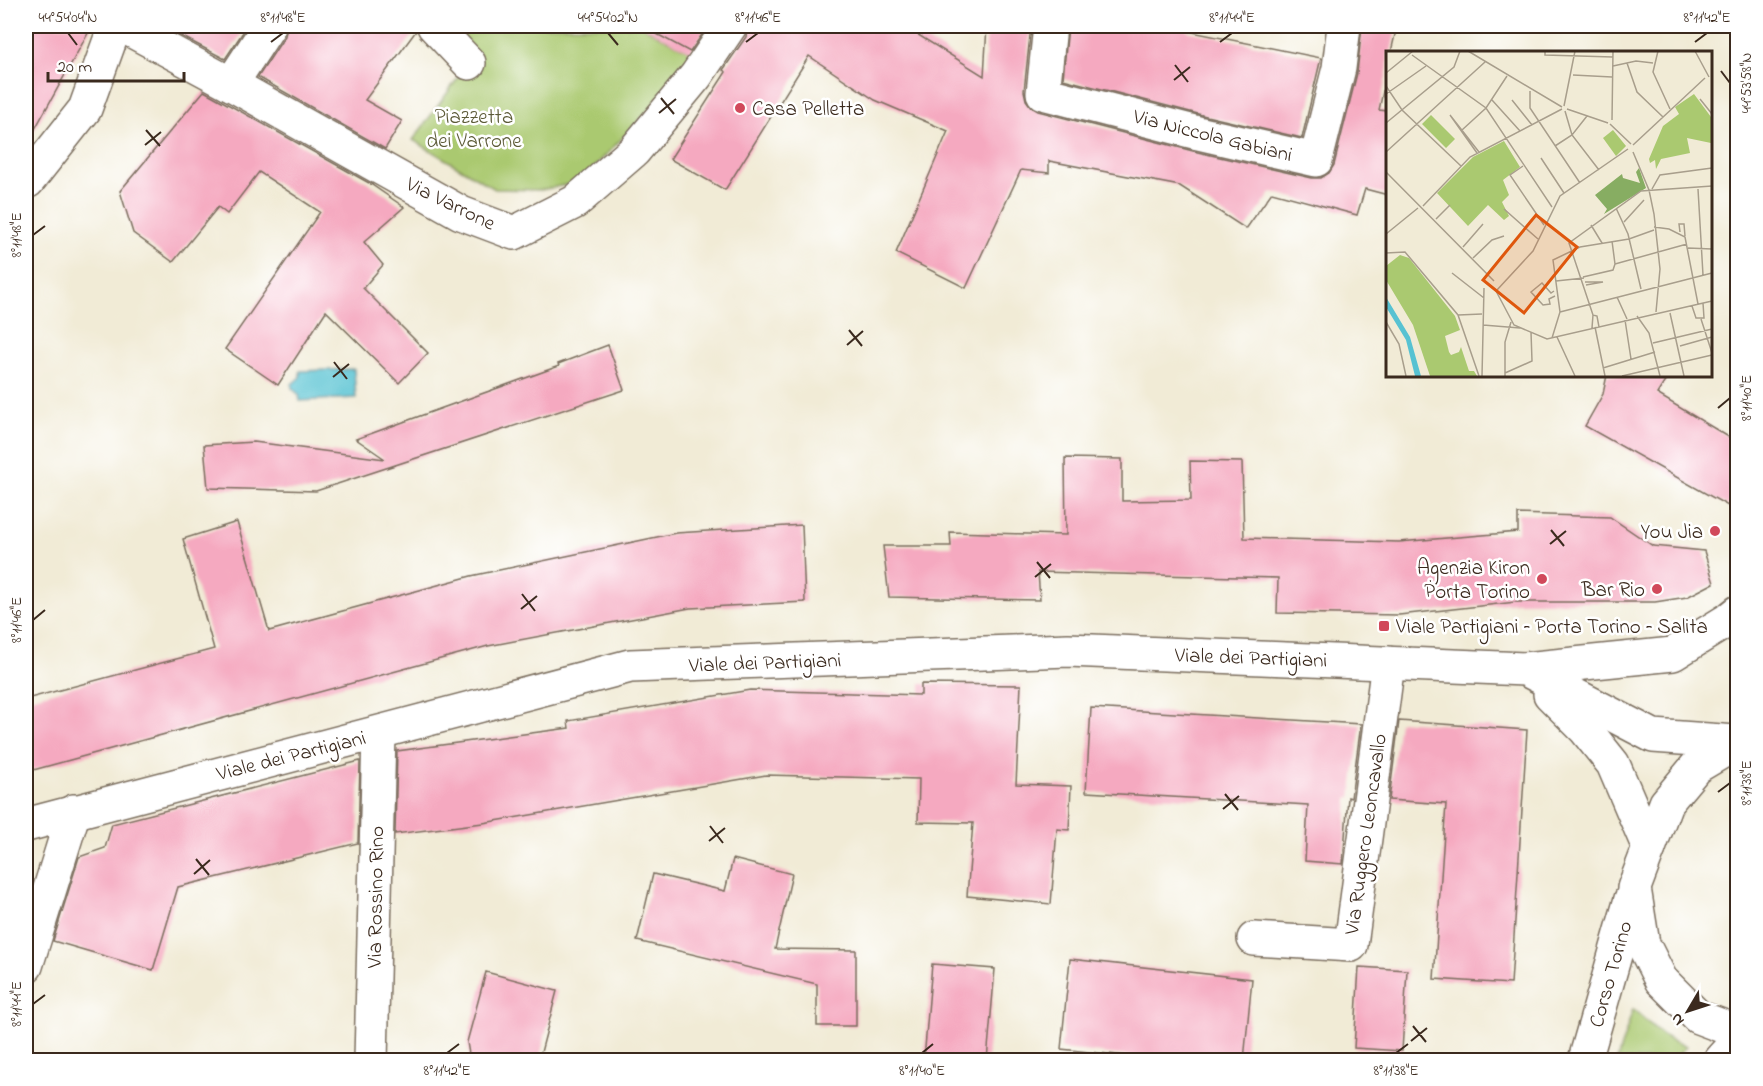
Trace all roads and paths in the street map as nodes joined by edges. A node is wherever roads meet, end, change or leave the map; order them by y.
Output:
1 (115, 26) edge
2 (123, 26) edge
3 (269, 26) edge
4 (434, 26) edge
5 (730, 26) edge
6 (1050, 26) edge
7 (1344, 26) edge
8 (469, 63) dead end
9 (231, 84) junction
10 (26, 181) edge
11 (1737, 612) edge
12 (1388, 663) junction
13 (1525, 669) junction
14 (378, 733) junction
15 (1737, 742) edge
16 (74, 811) junction
17 (26, 825) edge
18 (1649, 848) junction
19 (1634, 888) junction
20 (1254, 939) dead end
21 (26, 966) edge
22 (1737, 1032) edge
23 (1737, 1040) edge
24 (371, 1060) edge
25 (1586, 1060) edge
26 (1720, 1060) edge

1 - 10 street
2 - 9 street, Via Varrone
3 - 9 street
4 - 8 street
5 - 9 street, Via Varrone
6 - 7 street, Via Niccola Gabiani
11 - 13 street
12 - 13 street, Viale dei Partigiani
12 - 14 street, Viale dei Partigiani
12 - 20 street, Via Ruggero Leoncavallo
13 - 15 street, Viale dei Partigiani
13 - 18 street
14 - 16 street, Viale dei Partigiani
14 - 24 street, Via Rossino Rino
15 - 18 street, Corso Torino
16 - 17 street, Viale dei Partigiani
16 - 21 street
18 - 19 street, Corso Torino
19 - 22 street
19 - 25 street, Corso Torino
23 - 26 street

